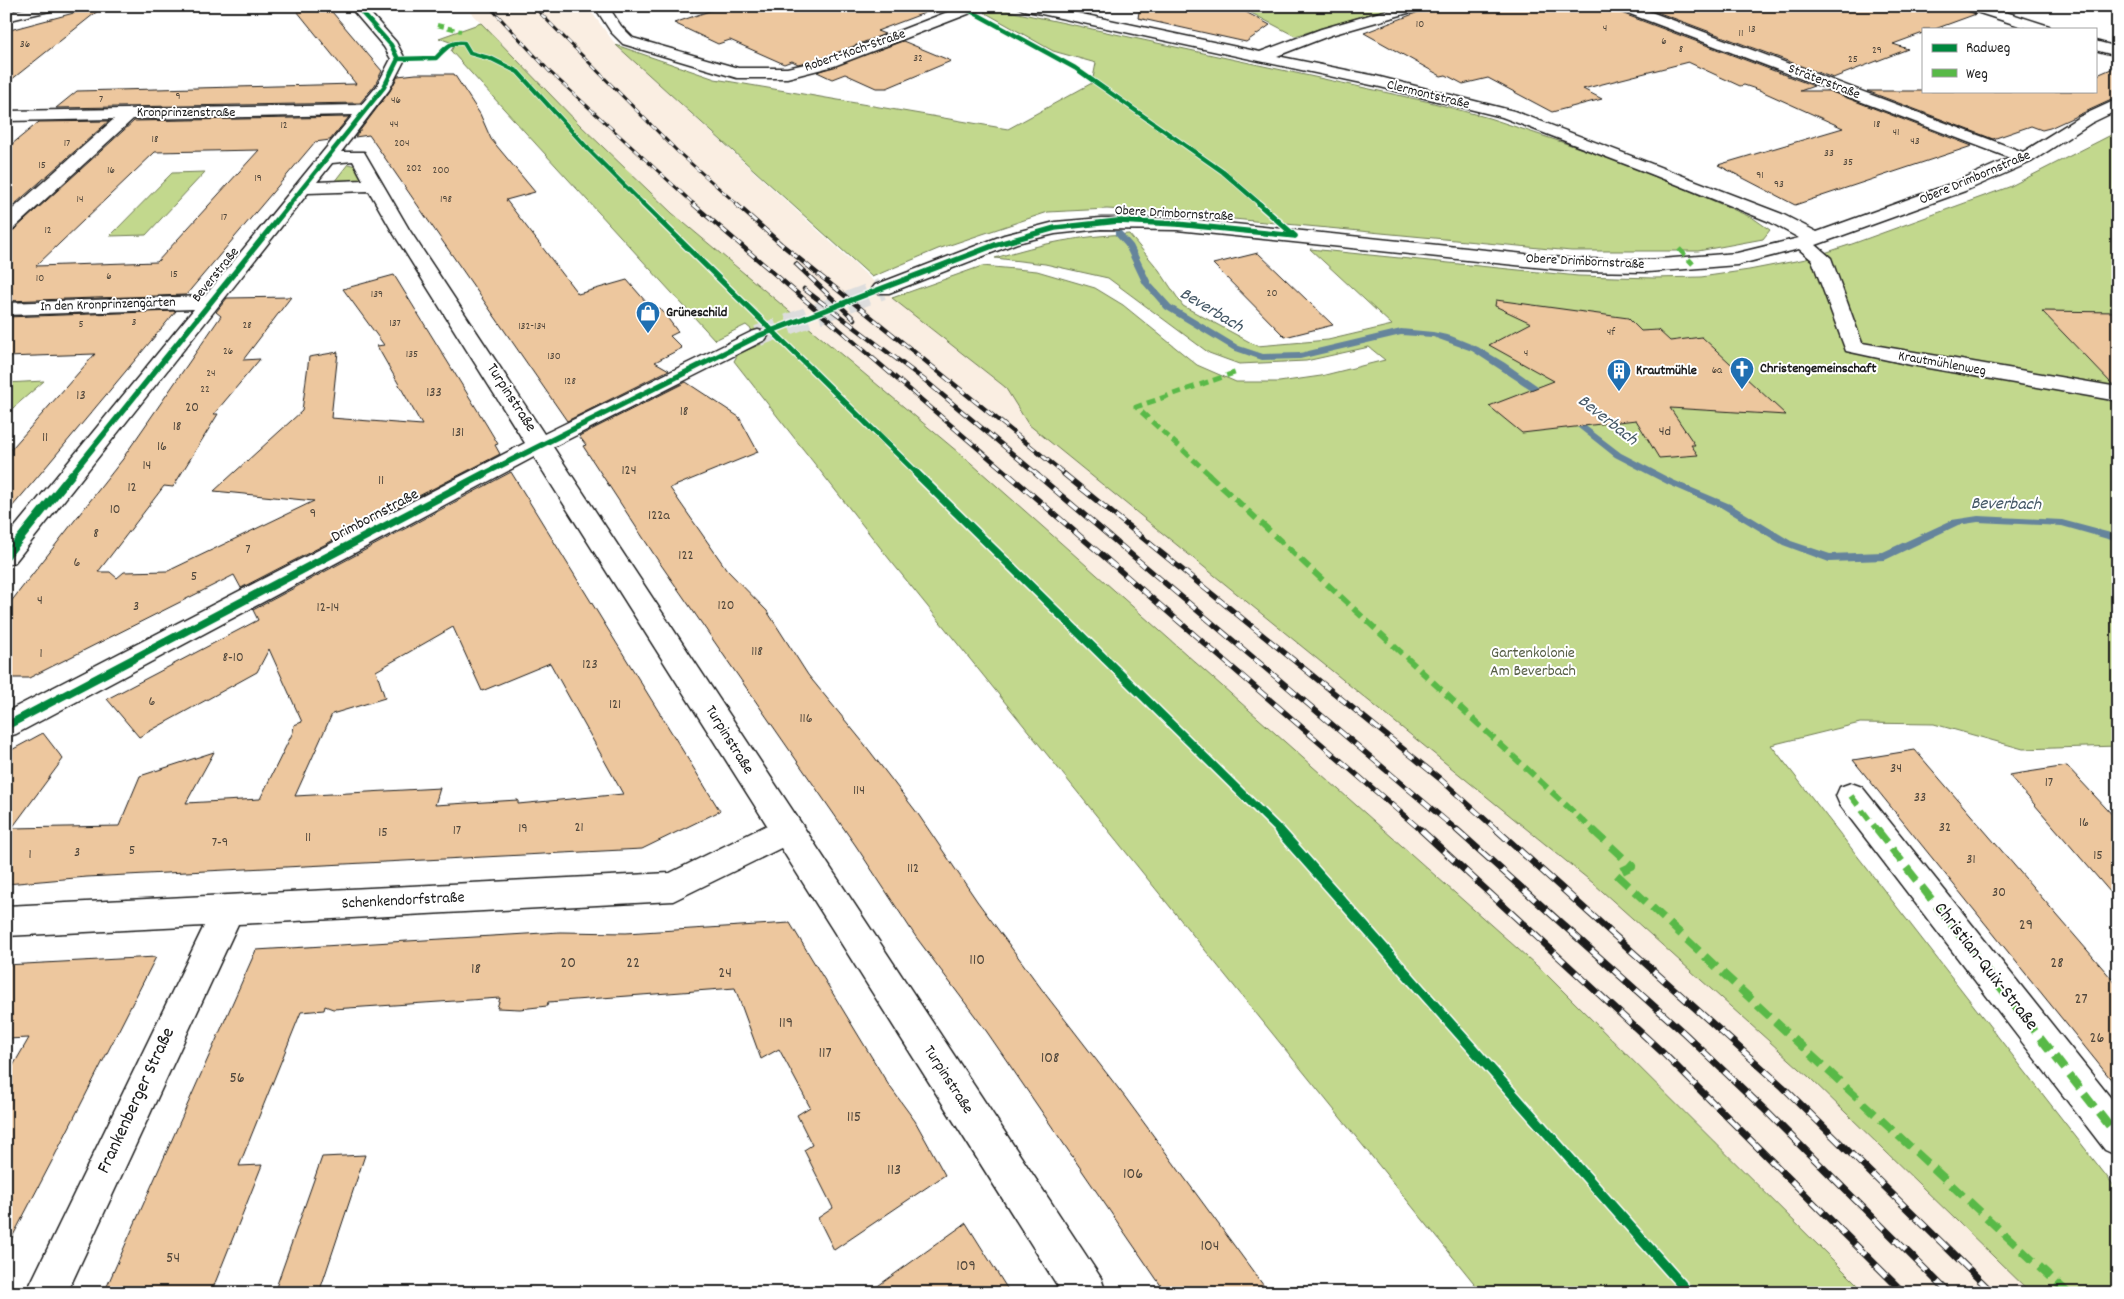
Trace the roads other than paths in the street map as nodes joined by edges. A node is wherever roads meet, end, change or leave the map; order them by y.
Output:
1 (53, 6) edge
2 (356, 6) edge
3 (600, 6) edge
4 (976, 6) edge
5 (1023, 6) edge
6 (1417, 6) edge
7 (1622, 6) edge
8 (1972, 6) edge
9 (8, 17) edge
10 (2041, 28) edge
11 (2096, 45) edge
12 (2118, 52) edge
13 (1260, 57) junction
14 (2118, 104) edge
15 (365, 110) junction
16 (130, 113) junction
17 (6, 116) edge
18 (327, 158) junction
19 (2025, 158) junction
20 (374, 185) junction
21 (303, 188) junction
22 (6, 225) edge
23 (1809, 241) junction
24 (882, 288) tunnel mouth
25 (211, 302) junction
26 (6, 309) edge
27 (758, 336) tunnel mouth
28 (2118, 394) edge
29 (541, 444) junction
30 (6, 556) edge
31 (6, 726) edge
32 (1852, 796) dead end
33 (786, 830) junction
34 (228, 910) junction
35 (6, 920) edge
36 (2118, 1137) edge
37 (46, 1293) edge
38 (1086, 1293) edge

1 - 9 street
2 - 15 street, Beverstraße
3 - 4 street, Robert-Koch-Straße
5 - 13 street, Clermontstraße
6 - 13 street
7 - 19 street, Sträterstraße
8 - 10 street
11 - 12 street
13 - 23 street, Clermontstraße
14 - 19 street, Obere Drimbornstraße
15 - 16 street, Kronprinzenstraße
15 - 18 street, Beverstraße
16 - 17 street, Kronprinzenstraße
16 - 22 street
18 - 20 street, Turpinstraße
18 - 21 street, Beverstraße
19 - 23 street, Obere Drimbornstraße
20 - 21 street
20 - 29 street, Turpinstraße
21 - 25 street, Beverstraße
23 - 24 street, Obere Drimbornstraße
23 - 28 street, Krautmühlenweg
25 - 26 street, In den Kronprinzengärten
25 - 30 street, Beverstraße
27 - 29 street, Drimbornstraße
29 - 31 street, Drimbornstraße
29 - 33 street, Turpinstraße
32 - 36 street, Christian-Quix-Straße
33 - 34 street, Schenkendorfstraße
33 - 38 street, Turpinstraße
34 - 35 street, Schenkendorfstraße
34 - 37 street, Frankenberger Straße

